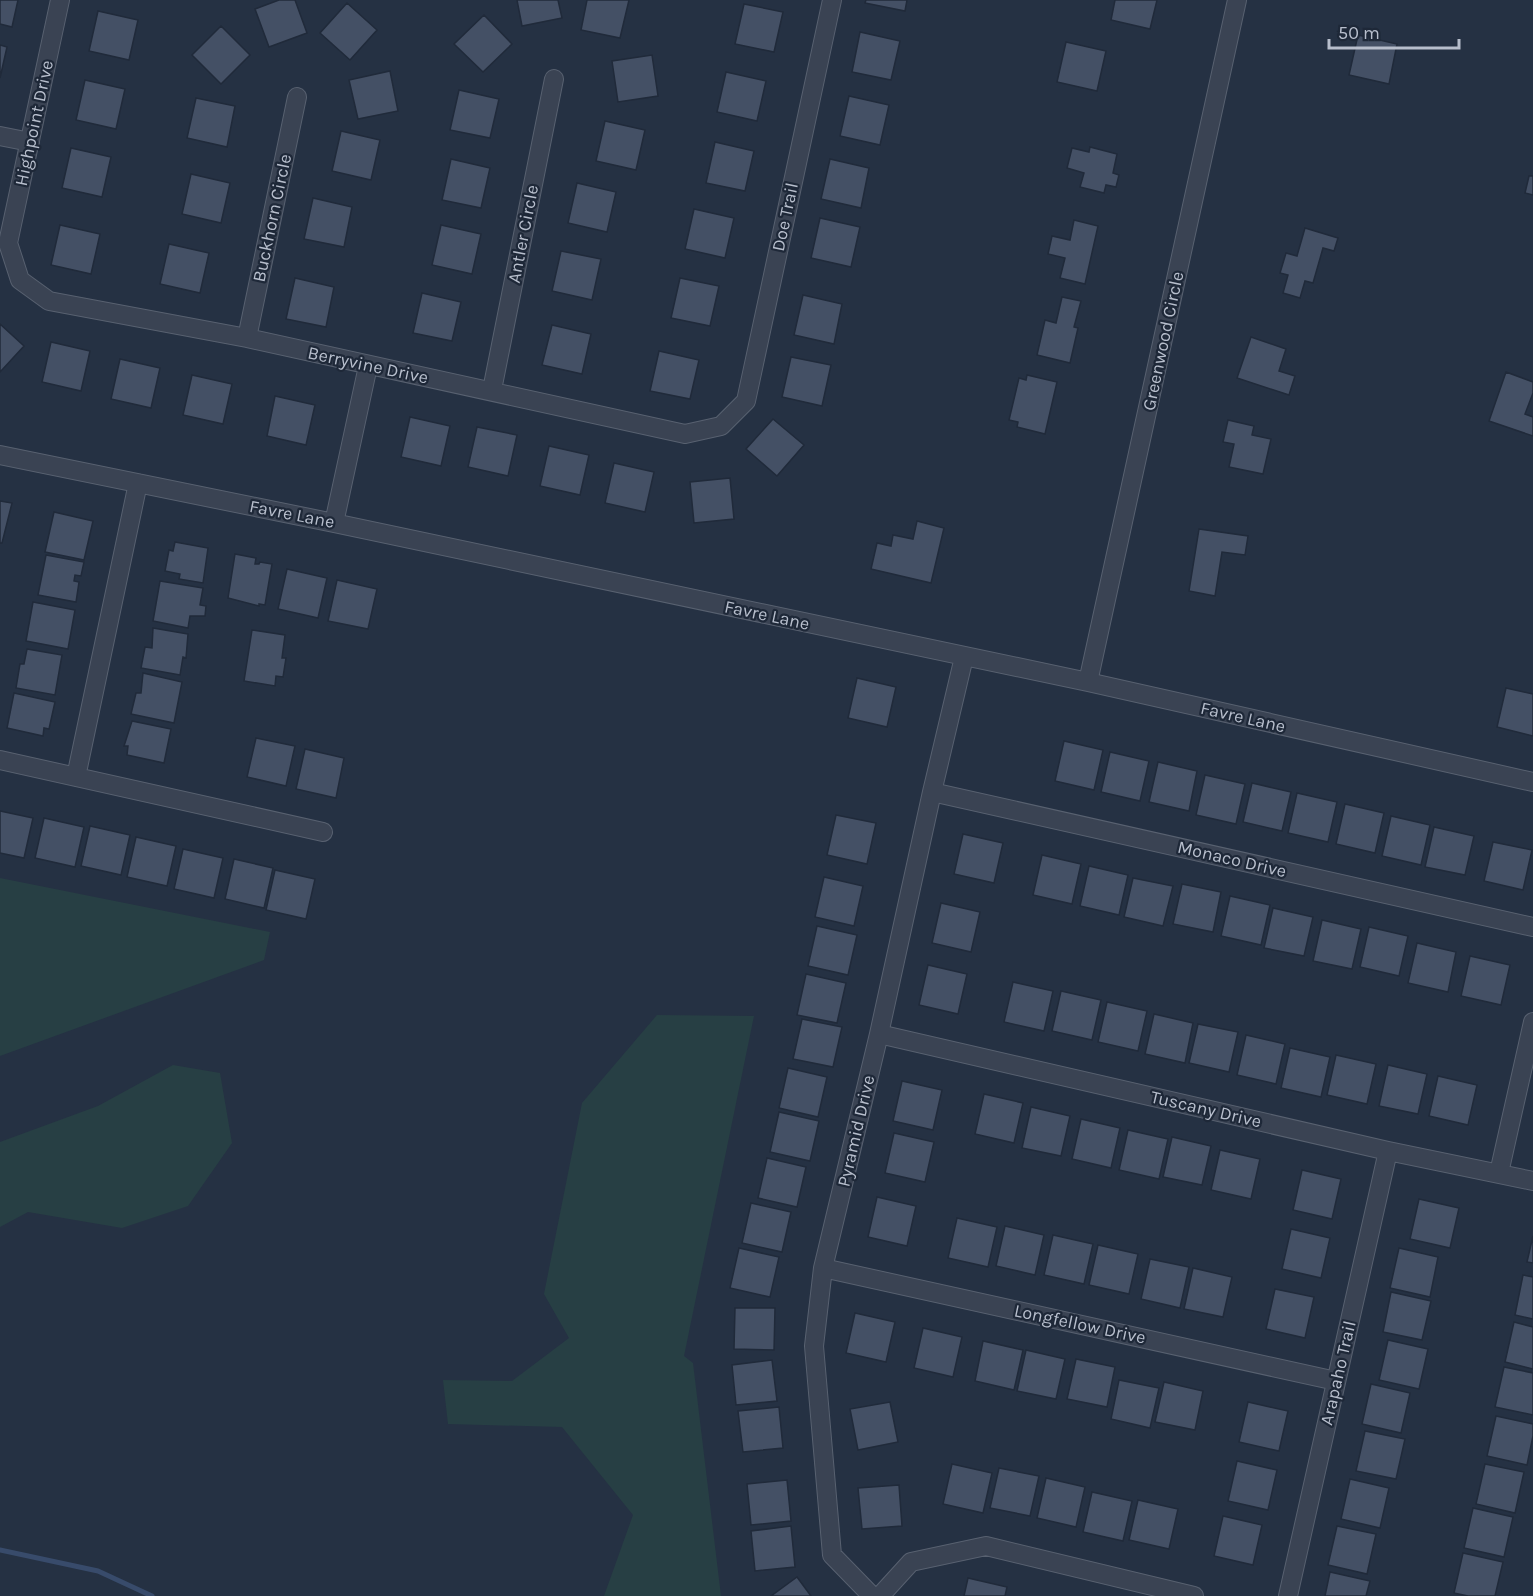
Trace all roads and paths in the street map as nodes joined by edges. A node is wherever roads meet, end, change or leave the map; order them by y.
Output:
1 (60, 0) edge
2 (832, 0) edge
3 (1237, 0) edge
4 (554, 79) dead end
5 (297, 97) dead end
6 (0, 136) edge
7 (30, 142) junction
8 (20, 280) joint
9 (247, 338) junction
10 (368, 366) junction
11 (492, 390) junction
12 (721, 426) joint
13 (0, 455) edge
14 (138, 483) junction
15 (334, 523) junction
16 (964, 657) junction
17 (1088, 682) junction
18 (0, 760) edge
19 (76, 777) junction
20 (1533, 782) edge
21 (932, 792) junction
22 (323, 832) dead end
23 (1533, 927) edge
24 (1533, 1022) edge
25 (879, 1034) junction
26 (1388, 1151) junction
27 (1499, 1173) junction
28 (1533, 1181) edge
29 (823, 1268) junction
30 (1336, 1381) junction
31 (872, 1596) edge
32 (880, 1596) edge
33 (1194, 1596) edge
34 (1288, 1596) edge

1 - 7 street, Highpoint Drive
2 - 12 street, Doe Trail
3 - 17 street, Greenwood Circle
4 - 11 street, Antler Circle
5 - 9 street, Buckhorn Circle
6 - 7 street
7 - 8 street, Highpoint Drive
8 - 9 street, Berryvine Drive
9 - 10 street, Berryvine Drive
10 - 11 street, Berryvine Drive
10 - 15 street
11 - 12 street, Berryvine Drive
13 - 14 street, Favre Lane
14 - 15 street, Favre Lane
14 - 19 street
15 - 16 street, Favre Lane
16 - 17 street, Favre Lane
16 - 21 street, Pyramid Drive
17 - 20 street, Favre Lane
18 - 19 street
19 - 22 street
21 - 23 street, Monaco Drive
21 - 25 street, Pyramid Drive
24 - 27 street
25 - 26 street, Tuscany Drive
25 - 29 street, Pyramid Drive
26 - 27 street, Tuscany Drive
26 - 30 street, Arapaho Trail
27 - 28 street, Tuscany Drive
29 - 30 street, Longfellow Drive
29 - 31 street, Pyramid Drive
30 - 34 street, Arapaho Trail
32 - 33 street

